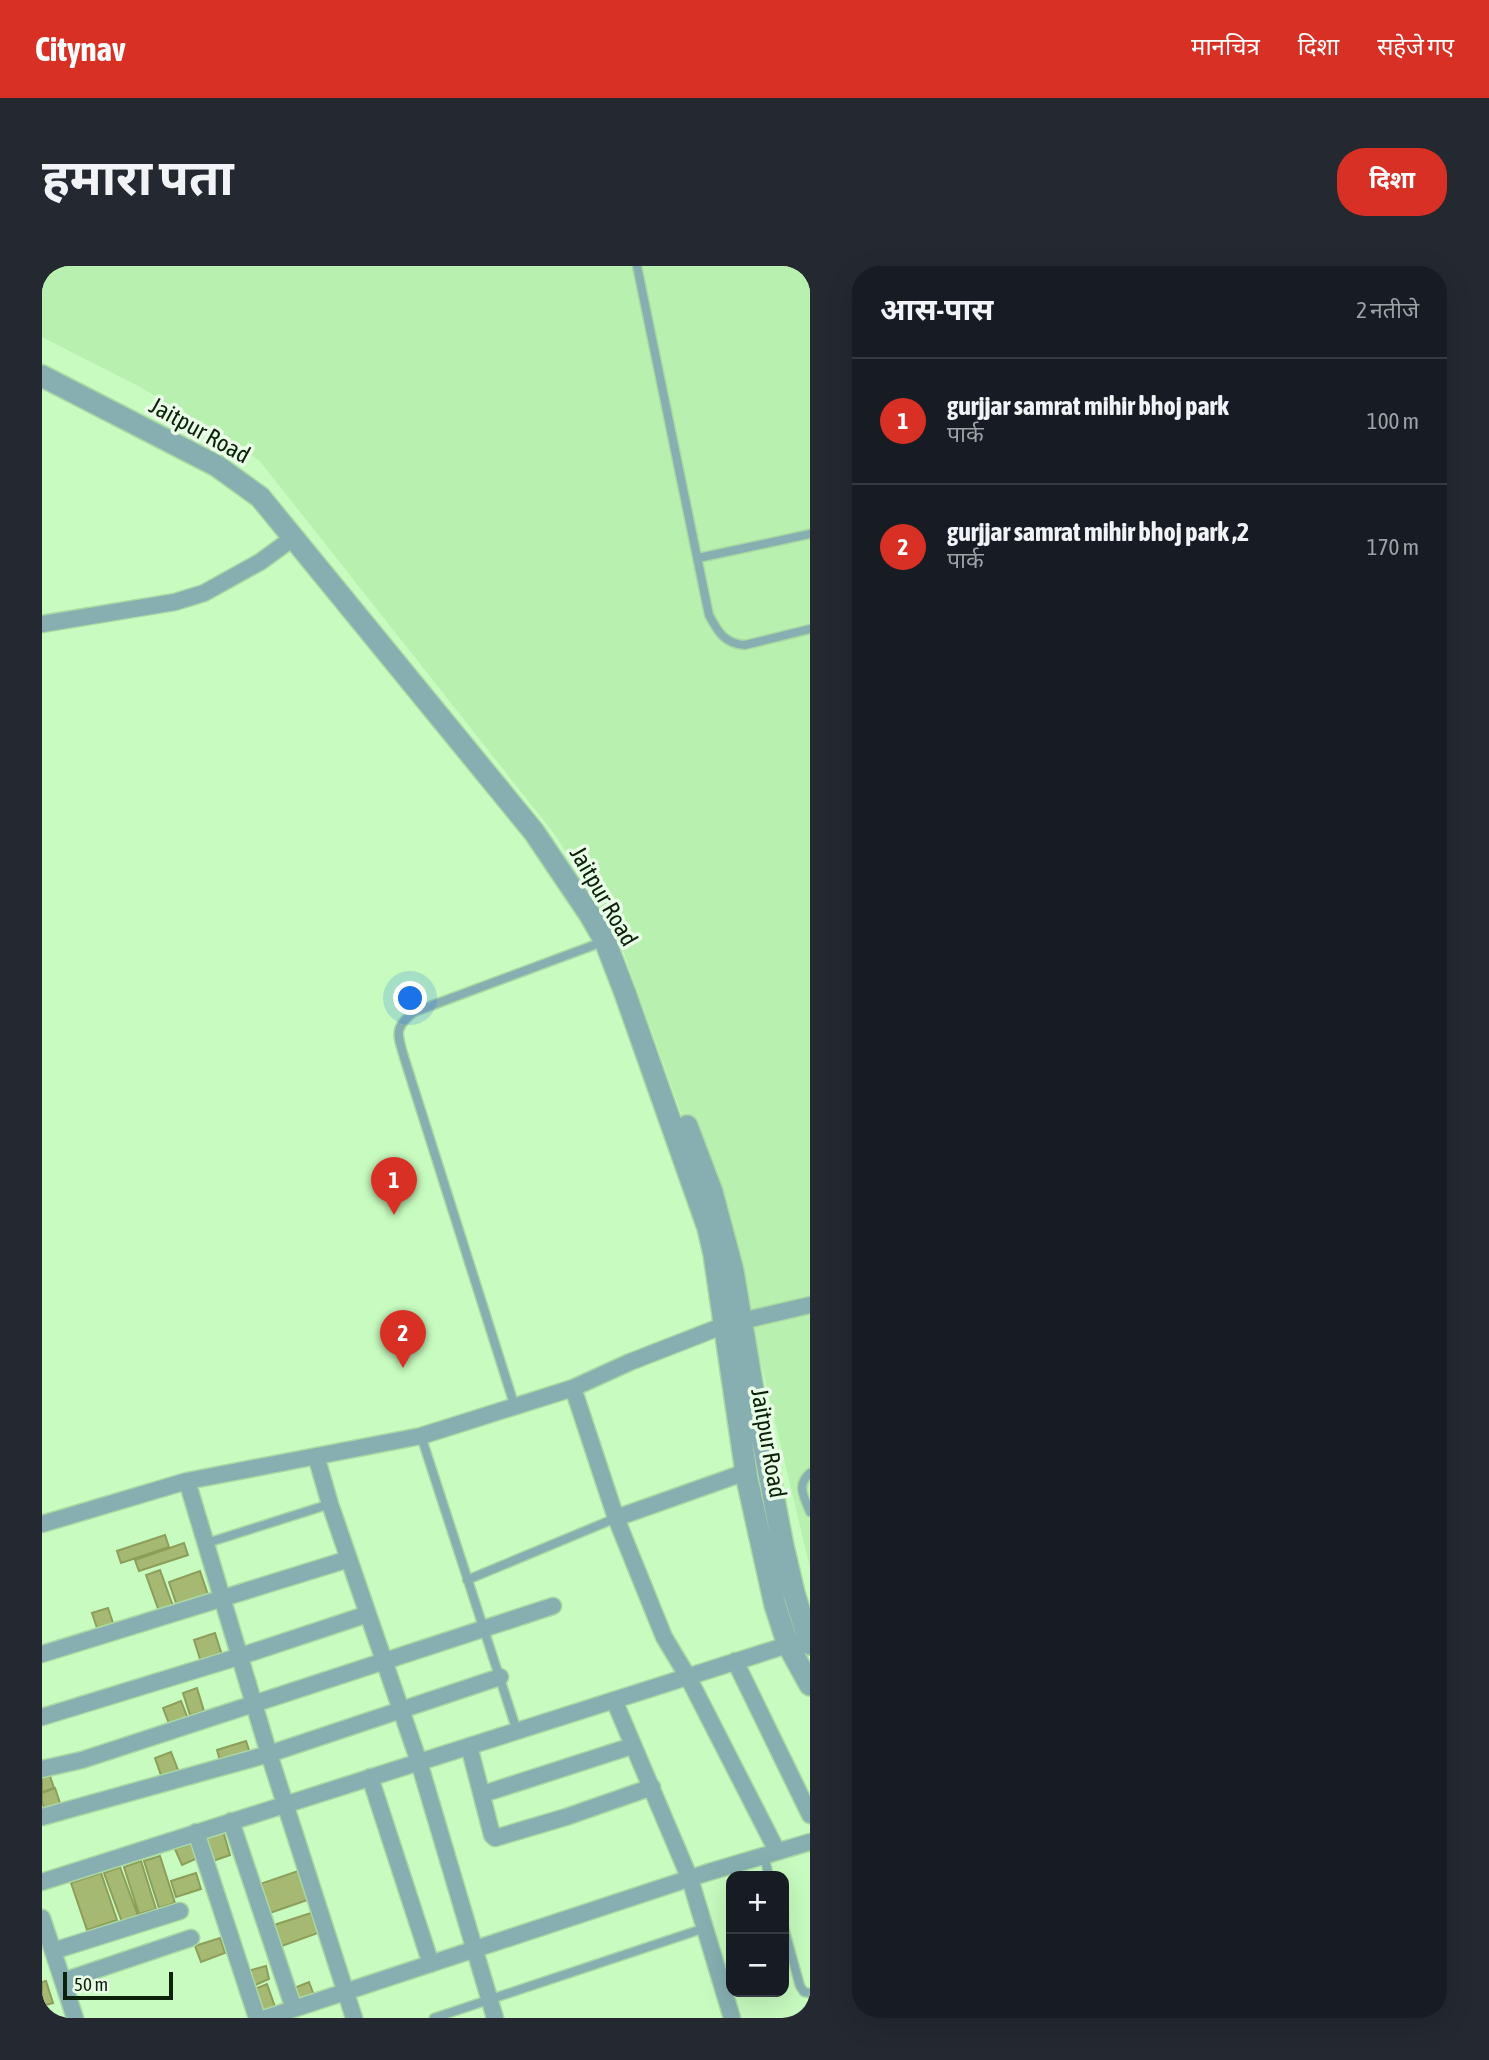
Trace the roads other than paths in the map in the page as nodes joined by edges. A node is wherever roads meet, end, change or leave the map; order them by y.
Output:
1 (636, 266) edge
2 (42, 365) edge
3 (42, 376) edge
4 (810, 534) edge
5 (293, 538) junction
6 (698, 558) junction
7 (42, 624) edge
8 (810, 629) edge
9 (605, 941) junction
10 (810, 1305) edge
11 (734, 1322) junction
12 (573, 1388) junction
13 (514, 1407) junction
14 (421, 1436) junction
15 (316, 1456) junction
16 (746, 1472) junction
17 (810, 1473) edge
18 (187, 1481) junction
19 (330, 1504) junction
20 (810, 1512) edge
21 (616, 1518) junction
22 (42, 1524) edge
23 (207, 1543) junction
24 (349, 1559) junction
25 (467, 1580) junction
26 (222, 1598) junction
27 (553, 1606) dead end
28 (368, 1614) junction
29 (484, 1629) junction
30 (802, 1642) edge
31 (42, 1654) edge
32 (241, 1656) junction
33 (735, 1661) junction
34 (384, 1662) junction
35 (688, 1677) junction
36 (500, 1678) junction
37 (810, 1685) edge
38 (614, 1700) junction
39 (255, 1703) junction
40 (401, 1710) junction
41 (42, 1717) edge
42 (517, 1731) junction
43 (469, 1746) junction
44 (632, 1746) junction
45 (268, 1754) junction
46 (419, 1762) junction
47 (42, 1769) edge
48 (370, 1777) junction
49 (652, 1787) junction
50 (482, 1794) junction
51 (285, 1803) junction
52 (810, 1815) edge
53 (42, 1817) edge
54 (232, 1821) junction
55 (196, 1832) junction
56 (810, 1842) edge
57 (770, 1854) junction
58 (769, 1871) edge
59 (690, 1879) junction
60 (42, 1882) edge
61 (180, 1911) dead end
62 (42, 1918) edge
63 (705, 1928) junction
64 (786, 1934) edge
65 (191, 1938) dead end
66 (49, 1947) edge
67 (475, 1949) junction
68 (431, 1964) junction
69 (62, 1981) junction
70 (345, 1992) junction
71 (810, 1993) edge
72 (490, 1999) junction
73 (294, 2009) junction
74 (75, 2018) edge
75 (257, 2018) edge
76 (266, 2018) edge
77 (354, 2018) edge
78 (434, 2018) edge
79 (495, 2018) edge
80 (732, 2018) edge

1 - 6 lane
2 - 11 street, Jaitpur Road
3 - 5 street, Jaitpur Road
4 - 6 lane
5 - 7 street
5 - 9 street, Jaitpur Road
6 - 8 lane
9 - 11 street, Jaitpur Road
9 - 13 lane
10 - 11 street
11 - 12 street
11 - 16 street, Jaitpur Road
11 - 30 street, Jaitpur Road
12 - 13 street
12 - 21 street
13 - 14 street
14 - 15 street
14 - 25 lane
15 - 18 street
15 - 19 street
16 - 21 street
16 - 30 street, Jaitpur Road
17 - 20 lane
18 - 22 street
18 - 23 street
19 - 23 lane
19 - 24 street
21 - 25 lane
21 - 35 street
23 - 26 street
24 - 26 street
24 - 28 street
25 - 29 lane
26 - 31 street
26 - 32 street
27 - 29 street
28 - 32 street
28 - 34 street
29 - 34 street
29 - 36 lane
30 - 33 street
30 - 37 street, Jaitpur Road
32 - 39 street
32 - 41 street
33 - 35 street
33 - 52 street
34 - 39 street
34 - 40 street
35 - 38 street
35 - 57 street
36 - 40 street
36 - 42 lane
38 - 42 street
38 - 44 street
39 - 45 street
39 - 47 street
40 - 45 street
40 - 46 street
42 - 43 street
43 - 46 street
43 - 50 street
44 - 49 street
44 - 50 street
45 - 51 street
45 - 53 street
46 - 48 street
46 - 67 street
48 - 51 street
48 - 68 street
49 - 50 street
49 - 59 street
51 - 54 street
51 - 70 street
54 - 55 street
54 - 73 street
55 - 60 street
55 - 75 street
56 - 57 street
57 - 58 lane
57 - 59 street
59 - 63 street
59 - 67 street
61 - 66 street
62 - 66 street
63 - 72 lane
63 - 80 street
64 - 71 lane
65 - 69 street
66 - 69 street
67 - 68 street
67 - 72 street
68 - 70 street
69 - 74 street
70 - 73 street
70 - 77 street
72 - 78 lane
72 - 79 street
73 - 76 street

